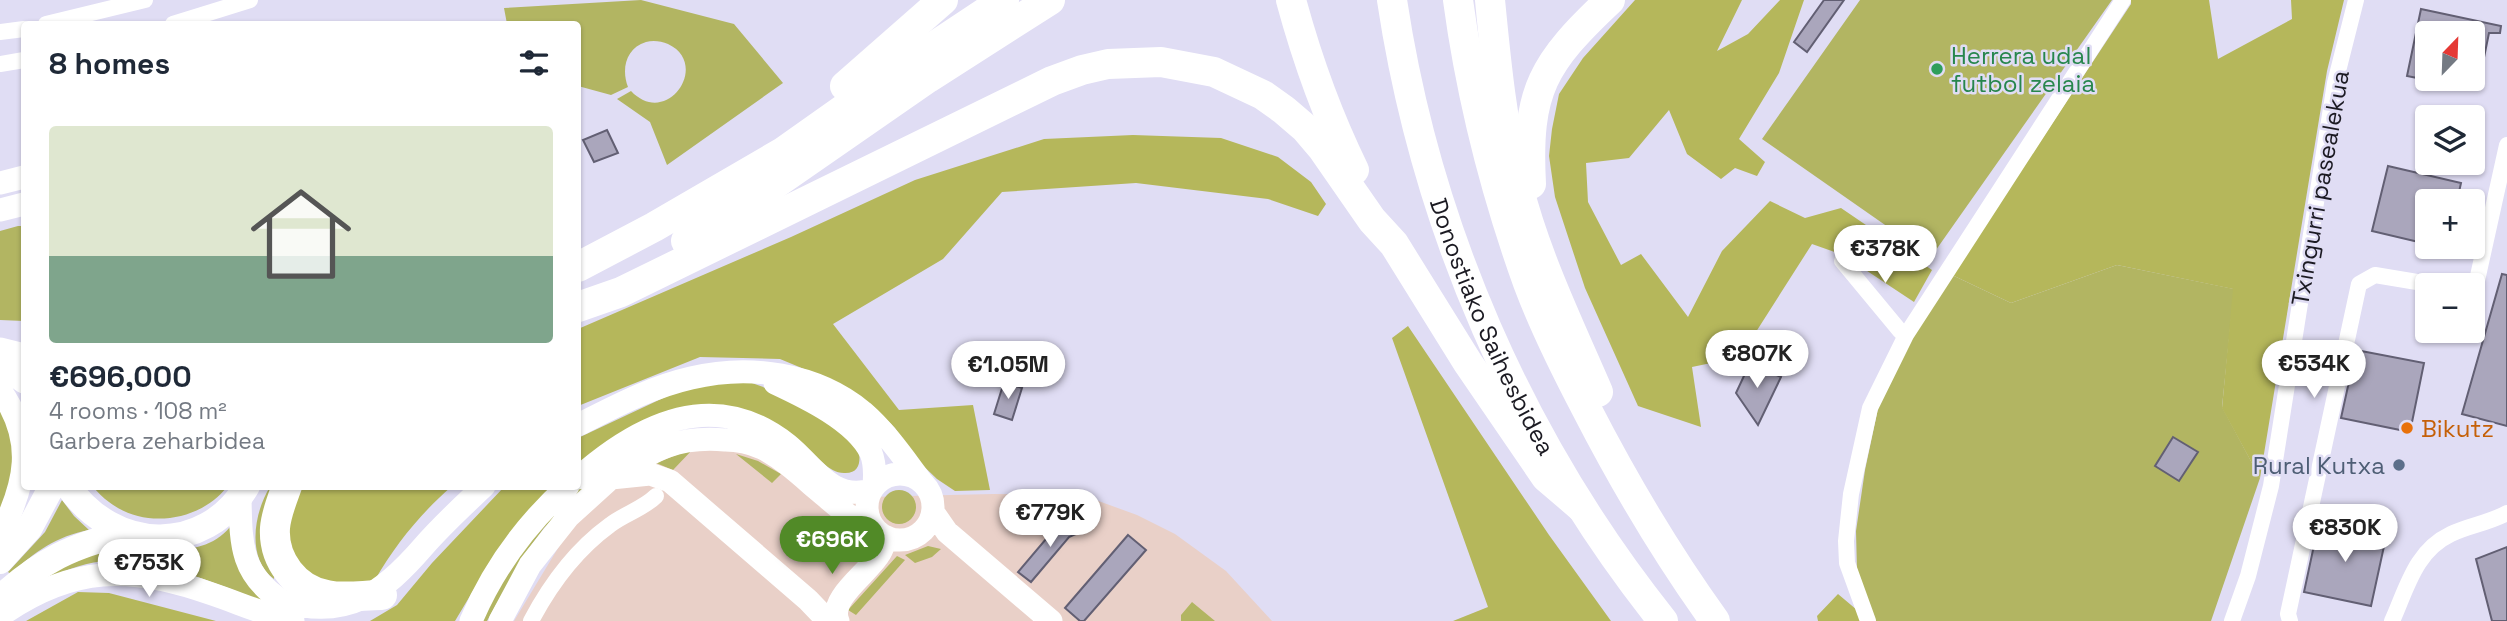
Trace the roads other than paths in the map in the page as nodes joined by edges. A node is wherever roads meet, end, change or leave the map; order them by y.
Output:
1 (145, 0) edge
2 (250, 0) edge
3 (922, 0) edge
4 (943, 0) edge
5 (1004, 0) edge
6 (1050, 0) edge
7 (1291, 0) edge
8 (1392, 0) edge
9 (1458, 0) edge
10 (1490, 0) edge
11 (1610, 0) edge
12 (2123, 0) edge
13 (2356, 0) edge
14 (58, 21) edge
15 (183, 21) edge
16 (21, 29) edge
17 (0, 32) edge
18 (21, 60) edge
19 (0, 64) edge
20 (795, 128) junction
21 (2507, 145) edge
22 (21, 178) edge
23 (0, 183) edge
24 (723, 185) junction
25 (21, 205) edge
26 (0, 210) edge
27 (1533, 236) junction
28 (1394, 244) junction
29 (1842, 261) dead end
30 (581, 265) edge
31 (2479, 273) edge
32 (2415, 282) edge
33 (621, 292) junction
34 (581, 297) edge
35 (581, 306) edge
36 (581, 312) edge
37 (1906, 335) junction
38 (21, 337) edge
39 (0, 339) edge
40 (0, 349) edge
41 (21, 354) edge
42 (0, 365) edge
43 (757, 373) junction
44 (21, 381) edge
45 (0, 390) edge
46 (581, 424) edge
47 (21, 438) edge
48 (867, 447) junction
49 (804, 460) junction
50 (581, 475) edge
51 (611, 478) junction
52 (921, 481) junction
53 (21, 483) edge
54 (873, 487) junction
55 (50, 490) edge
56 (71, 490) edge
57 (286, 490) edge
58 (480, 490) edge
59 (564, 490) edge
60 (244, 492) edge
61 (656, 496) dead end
62 (1581, 508) junction
63 (933, 512) junction
64 (2507, 513) edge
65 (127, 533) junction
66 (882, 535) junction
67 (0, 536) edge
68 (1672, 558) junction
69 (0, 561) edge
70 (382, 595) junction
71 (0, 598) edge
72 (0, 616) edge
73 (333, 619) edge
74 (293, 621) edge
75 (471, 621) edge
76 (500, 621) edge
77 (531, 621) edge
78 (828, 621) edge
79 (838, 621) edge
80 (1051, 621) edge
81 (1663, 621) edge
82 (1715, 621) edge
83 (1868, 621) edge
84 (2232, 621) edge
85 (2290, 621) edge
86 (2392, 621) edge

1 - 14 street
2 - 15 street
3 - 20 highway
4 - 20 highway
5 - 24 highway
6 - 34 highway
7 - 28 highway
8 - 62 highway, Donostiako Saihesbidea
9 - 68 highway, Donostiako Saihesbidea
10 - 27 highway
11 - 27 highway
12 - 37 street
13 - 84 street, Txingurri pasealekua
16 - 17 street
18 - 19 street
20 - 24 highway
21 - 31 street
22 - 23 street
24 - 30 highway
25 - 26 street
27 - 68 highway
28 - 33 highway
28 - 62 highway
29 - 37 street
32 - 85 street
33 - 35 highway
33 - 36 highway
37 - 83 street
38 - 39 street
40 - 41 street
42 - 44 street
43 - 46 street
43 - 48 street
43 - 52 street
45 - 47 street
48 - 49 street
48 - 54 street
49 - 50 street
49 - 54 street
51 - 66 street
51 - 76 street
51 - 78 street
52 - 54 street
52 - 63 street
53 - 67 street
54 - 66 street
55 - 69 main road
56 - 65 main road
57 - 70 highway
58 - 70 street
59 - 75 street
60 - 65 main road
60 - 73 street
61 - 77 street
62 - 81 highway, Donostiako Saihesbidea
63 - 66 street
63 - 80 street
64 - 86 street
65 - 71 main road
66 - 79 street
68 - 82 highway, Donostiako Saihesbidea
70 - 73 street
72 - 74 street

